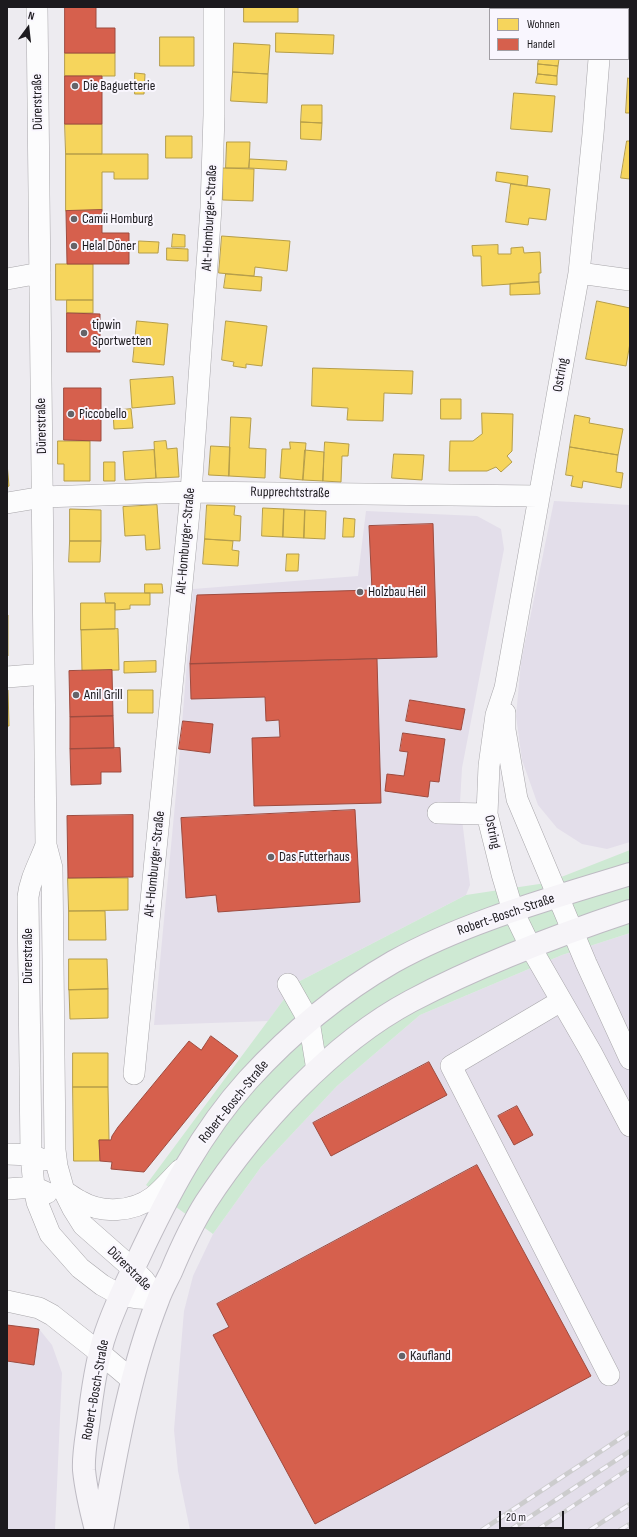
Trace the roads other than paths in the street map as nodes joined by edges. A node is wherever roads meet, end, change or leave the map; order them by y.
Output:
1 (37, 7) edge
2 (214, 7) edge
3 (598, 60) edge
4 (40, 273) junction
5 (579, 273) junction
6 (7, 278) edge
7 (630, 280) edge
8 (191, 492) junction
9 (538, 496) junction
10 (43, 497) junction
11 (7, 503) edge
12 (44, 674) junction
13 (7, 676) edge
14 (505, 688) junction
15 (438, 813) dead end
16 (487, 814) junction
17 (46, 845) junction
18 (630, 874) edge
19 (557, 897) junction
20 (513, 911) junction
21 (630, 911) edge
22 (572, 930) junction
23 (531, 948) junction
24 (288, 984) dead end
25 (561, 1001) junction
26 (309, 1021) junction
27 (630, 1059) edge
28 (317, 1070) junction
29 (134, 1074) dead end
30 (630, 1126) edge
31 (7, 1154) edge
32 (31, 1155) junction
33 (186, 1164) junction
34 (57, 1166) junction
35 (34, 1187) junction
36 (7, 1189) edge
37 (64, 1190) junction
38 (73, 1209) junction
39 (133, 1269) junction
40 (120, 1295) junction
41 (158, 1299) junction
42 (7, 1301) edge
43 (100, 1353) junction
44 (609, 1375) dead end
45 (132, 1380) junction
46 (96, 1530) edge
47 (102, 1530) edge

1 - 4 street, Dürerstraße
2 - 8 street, Alt-Homburger-Straße
3 - 5 street, Ostring
4 - 6 street
4 - 10 street, Dürerstraße
5 - 7 street
5 - 9 street, Ostring
8 - 9 street, Rupprechtstraße
8 - 10 street, Rupprechtstraße
8 - 29 street, Alt-Homburger-Straße
9 - 14 street, Ostring
10 - 11 street, Rupprechtstraße
10 - 12 street, Dürerstraße
12 - 13 street
12 - 17 street, Dürerstraße
14 - 16 street, Ostring
14 - 19 street, Ostring
15 - 16 street
16 - 20 street, Ostring
17 - 32 street, Dürerstraße
17 - 34 street, Dürerstraße
18 - 19 main road, Robert-Bosch-Straße
19 - 20 main road, Robert-Bosch-Straße
19 - 22 street, Ostring
20 - 23 street, Ostring
20 - 26 main road, Robert-Bosch-Straße
21 - 22 main road
22 - 23 main road
22 - 27 street, Ostring
23 - 25 street, Ostring
23 - 28 main road
24 - 26 street
25 - 30 street, Ostring
25 - 44 street
26 - 28 street
26 - 33 main road, Robert-Bosch-Straße
28 - 41 main road
31 - 32 street
32 - 34 street
32 - 35 street, Dürerstraße
33 - 37 street
33 - 39 main road, Robert-Bosch-Straße
34 - 37 street, Dürerstraße
35 - 36 street
35 - 38 street
35 - 40 street, Dürerstraße
37 - 38 street, Dürerstraße
38 - 39 street, Dürerstraße
39 - 40 main road, Robert-Bosch-Straße
39 - 41 street, Dürerstraße
40 - 41 street, Dürerstraße
40 - 43 main road, Robert-Bosch-Straße
41 - 45 main road
42 - 43 street
43 - 45 street
43 - 46 main road, Robert-Bosch-Straße
45 - 47 main road

